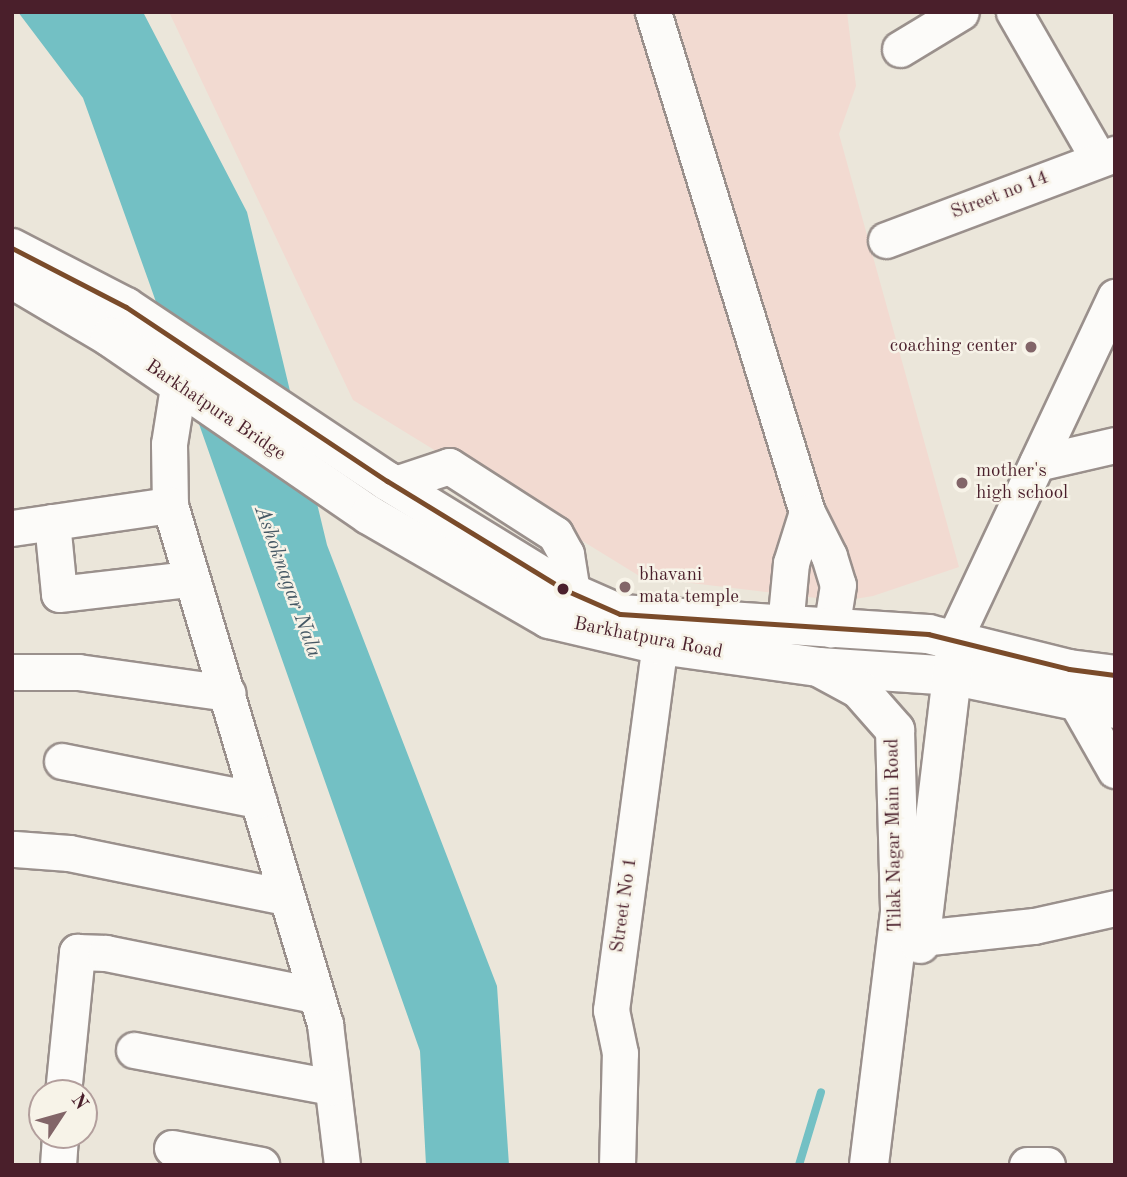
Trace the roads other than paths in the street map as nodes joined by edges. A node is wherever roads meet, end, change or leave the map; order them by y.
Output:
1 (653, 12) edge
2 (961, 12) edge
3 (1014, 12) edge
4 (900, 49) dead end
5 (1106, 156) edge
6 (886, 240) dead end
7 (12, 248) edge
8 (12, 279) edge
9 (70, 296) junction
10 (1115, 297) edge
11 (118, 322) junction
12 (178, 387) junction
13 (1115, 445) edge
14 (1037, 463) junction
15 (390, 483) joint
16 (170, 505) junction
17 (807, 512) junction
18 (369, 515) joint
19 (52, 522) junction
20 (12, 528) edge
21 (189, 579) junction
22 (785, 626) junction
23 (831, 629) junction
24 (955, 637) junction
25 (660, 645) junction
26 (819, 667) junction
27 (12, 672) edge
28 (1115, 675) edge
29 (954, 676) junction
30 (228, 694) junction
31 (1097, 707) edge
32 (62, 761) dead end
33 (1115, 770) edge
34 (258, 800) junction
35 (15, 849) dead end
36 (285, 897) junction
37 (1115, 908) edge
38 (921, 938) junction
39 (315, 995) junction
40 (134, 1050) dead end
41 (64, 1079) edge
42 (332, 1087) junction
43 (172, 1148) dead end
44 (261, 1165) edge
45 (342, 1165) edge
46 (617, 1165) edge
47 (869, 1165) edge
48 (891, 1165) edge
49 (1027, 1165) edge
50 (1047, 1165) edge

1 - 17 street
2 - 4 street
3 - 5 street
5 - 6 street, Street no 14
7 - 9 main road
8 - 9 main road
9 - 11 main road, Barkhatpura Bridge
10 - 14 street
11 - 12 main road, Barkhatpura Bridge
11 - 15 main road, Barkhatpura Bridge
12 - 16 street
12 - 18 main road, Barkhatpura Bridge
13 - 14 street
14 - 24 street
15 - 22 main road, Barkhatpura Road
16 - 19 street
16 - 21 street
17 - 22 street
17 - 23 street
18 - 25 main road, Barkhatpura Road
19 - 20 street
19 - 21 street
21 - 30 street
22 - 23 main road, Barkhatpura Road
23 - 24 main road, Barkhatpura Road
24 - 28 main road, Barkhatpura Road
24 - 29 main road, Tilak Nagar Main Road
25 - 26 main road, Barkhatpura Road
25 - 46 street, Street No 1
26 - 29 main road, Barkhatpura Road
26 - 47 main road, Tilak Nagar Main Road
27 - 30 street
29 - 31 main road, Barkhatpura Road
29 - 38 main road, Tilak Nagar Main Road
30 - 34 street
31 - 33 street
32 - 34 street
34 - 36 street
35 - 36 street
36 - 39 street
37 - 38 street
38 - 48 main road, Tilak Nagar Main Road
39 - 41 street
39 - 42 street
40 - 42 street
42 - 45 street
43 - 44 street
49 - 50 street

